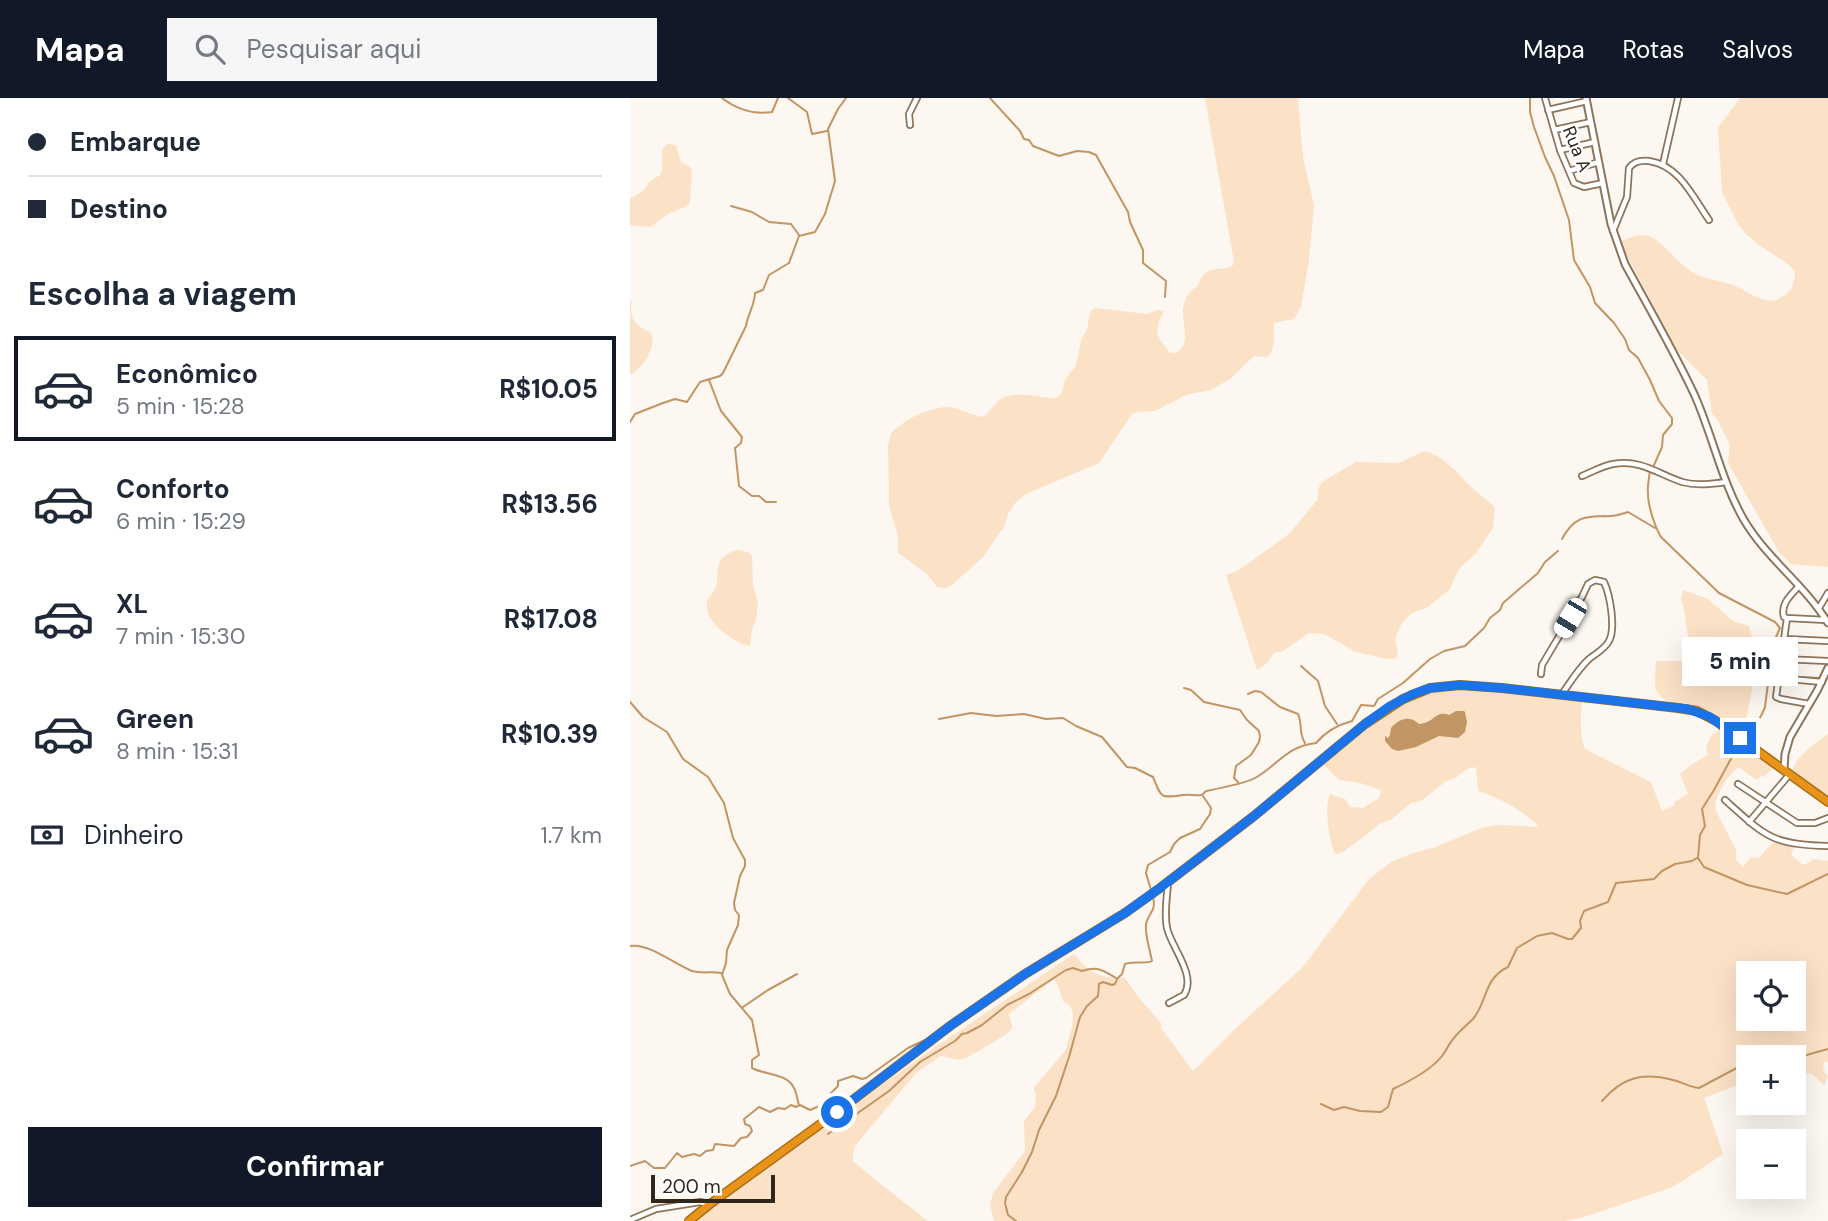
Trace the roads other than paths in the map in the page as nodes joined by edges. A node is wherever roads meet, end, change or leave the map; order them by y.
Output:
1 (917, 98) edge
2 (1545, 98) edge
3 (1678, 98) edge
4 (1586, 99) edge
5 (1548, 110) junction
6 (1591, 122) junction
7 (909, 125) dead end
8 (1554, 130) junction
9 (1595, 142) junction
10 (1560, 150) junction
11 (1599, 162) junction
12 (1663, 164) junction
13 (1569, 171) junction
14 (1603, 183) junction
15 (1709, 220) dead end
16 (1613, 232) junction
17 (1582, 476) dead end
18 (1727, 482) junction
19 (1799, 586) junction
20 (1828, 593) edge
21 (1819, 608) junction
22 (1787, 618) junction
23 (1827, 621) edge
24 (1785, 639) junction
25 (1828, 641) edge
26 (1782, 659) junction
27 (1828, 661) edge
28 (1828, 668) edge
29 (1541, 674) dead end
30 (1779, 678) junction
31 (1822, 681) junction
32 (1562, 694) junction
33 (1809, 704) junction
34 (1787, 771) junction
35 (1738, 784) dead end
36 (1725, 800) dead end
37 (1828, 802) edge
38 (1766, 803) junction
39 (1828, 818) edge
40 (1749, 822) junction
41 (1828, 846) edge
42 (1168, 882) junction
43 (1169, 1003) dead end
44 (710, 1204) junction
45 (630, 1220) edge
46 (689, 1221) edge

1 - 7 street
2 - 5 street, Rua A
3 - 12 street
4 - 5 street
4 - 6 street
5 - 8 street, Rua A
6 - 8 street
6 - 9 street
8 - 10 street, Rua A
9 - 10 street
9 - 11 street
10 - 13 street, Rua A
11 - 13 street
11 - 14 street
12 - 15 street
12 - 16 street
13 - 14 street, Rua A
14 - 16 street
16 - 18 street
17 - 18 street
18 - 19 street
19 - 21 street
19 - 22 street
20 - 21 street
21 - 23 street
22 - 23 street
22 - 24 street
24 - 25 street
24 - 26 street
26 - 27 street
26 - 30 street
28 - 31 street
29 - 32 street
30 - 31 street
30 - 33 street
31 - 33 street
32 - 34 highway
32 - 42 highway
33 - 34 street
34 - 37 highway
34 - 38 street
35 - 38 street
36 - 40 street
38 - 39 street
38 - 40 street
40 - 41 street
42 - 43 street
42 - 44 highway
44 - 45 street
44 - 46 highway

